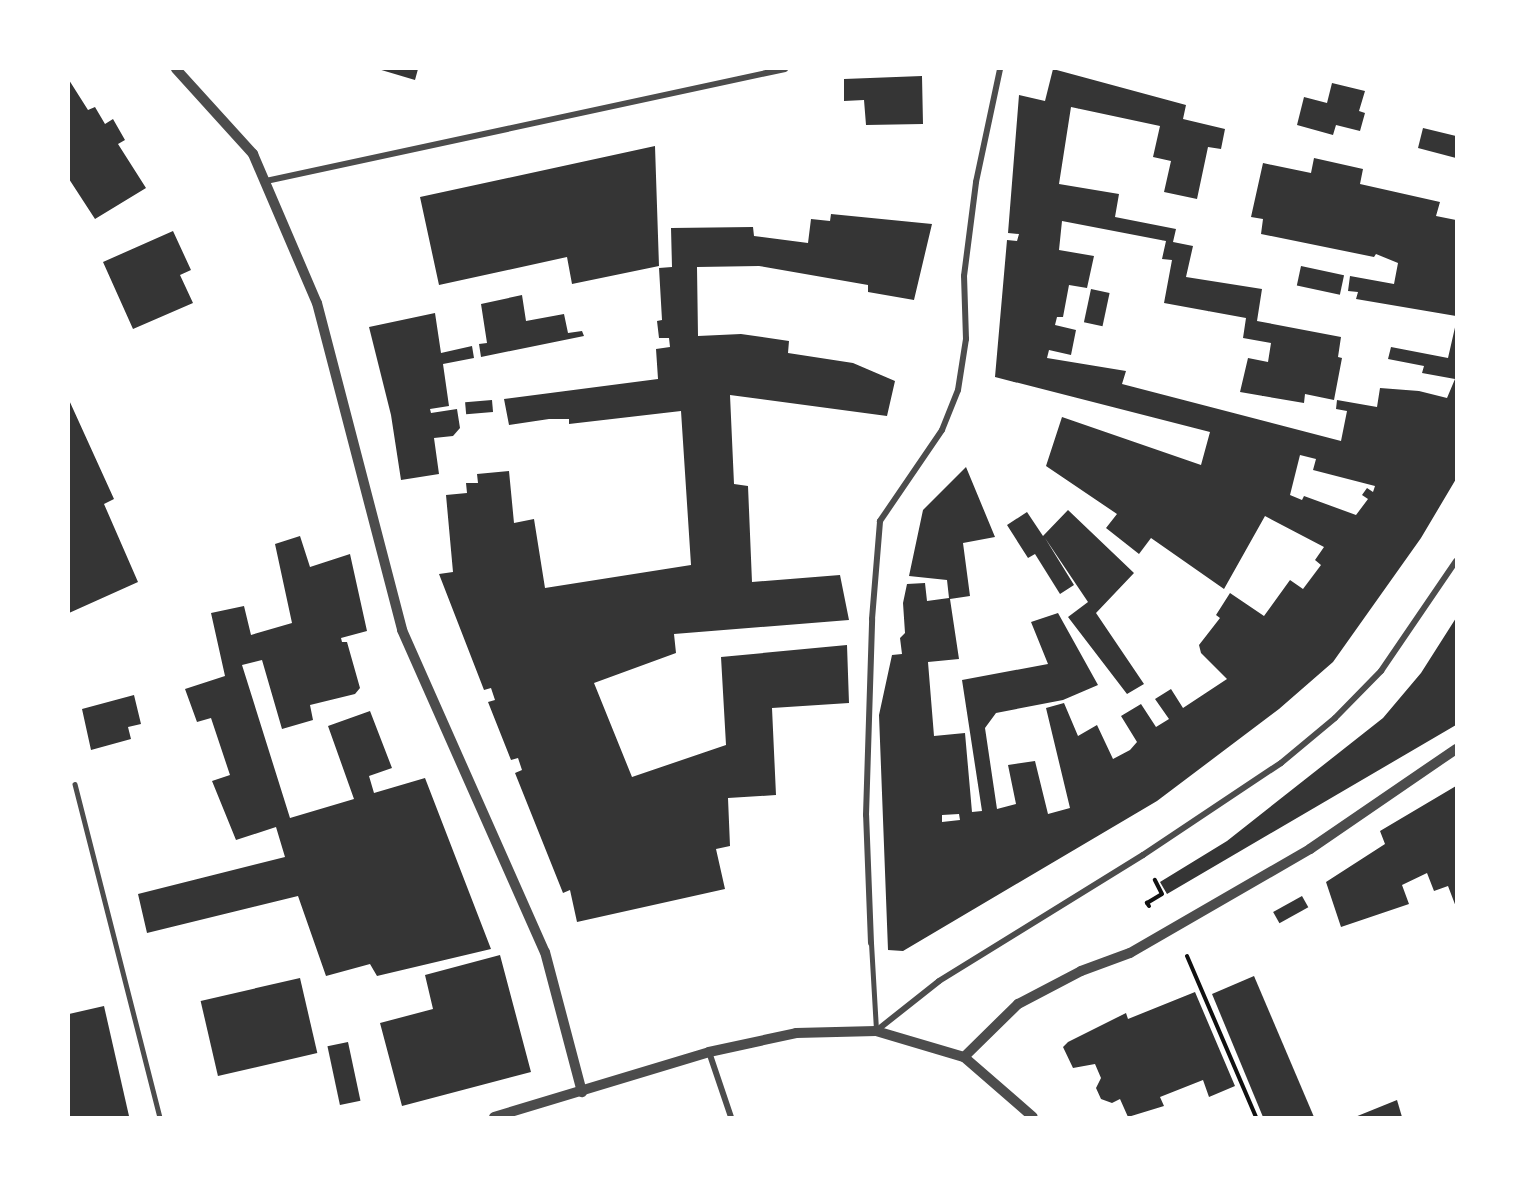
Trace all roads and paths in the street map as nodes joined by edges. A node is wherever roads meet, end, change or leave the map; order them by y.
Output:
1 (176, 69) edge
2 (785, 69) edge
3 (1000, 69) edge
4 (266, 181) junction
5 (1456, 561) edge
6 (1456, 748) edge
7 (75, 784) dead end
8 (1162, 894) dead end
9 (1147, 903) dead end
10 (1174, 928) junction
11 (871, 943) joint
12 (876, 1031) junction
13 (710, 1052) junction
14 (964, 1057) junction
15 (582, 1092) junction
16 (160, 1117) edge
17 (494, 1117) edge
18 (731, 1117) edge
19 (1033, 1117) edge
20 (1256, 1117) edge

1 - 4 street
2 - 4 street
3 - 11 street
4 - 15 street
5 - 12 street
6 - 10 street
7 - 16 lane
8 - 9 path
10 - 14 street
10 - 20 path
11 - 12 street
12 - 13 street
12 - 14 street
13 - 15 street
13 - 18 street
14 - 19 street
15 - 17 street

